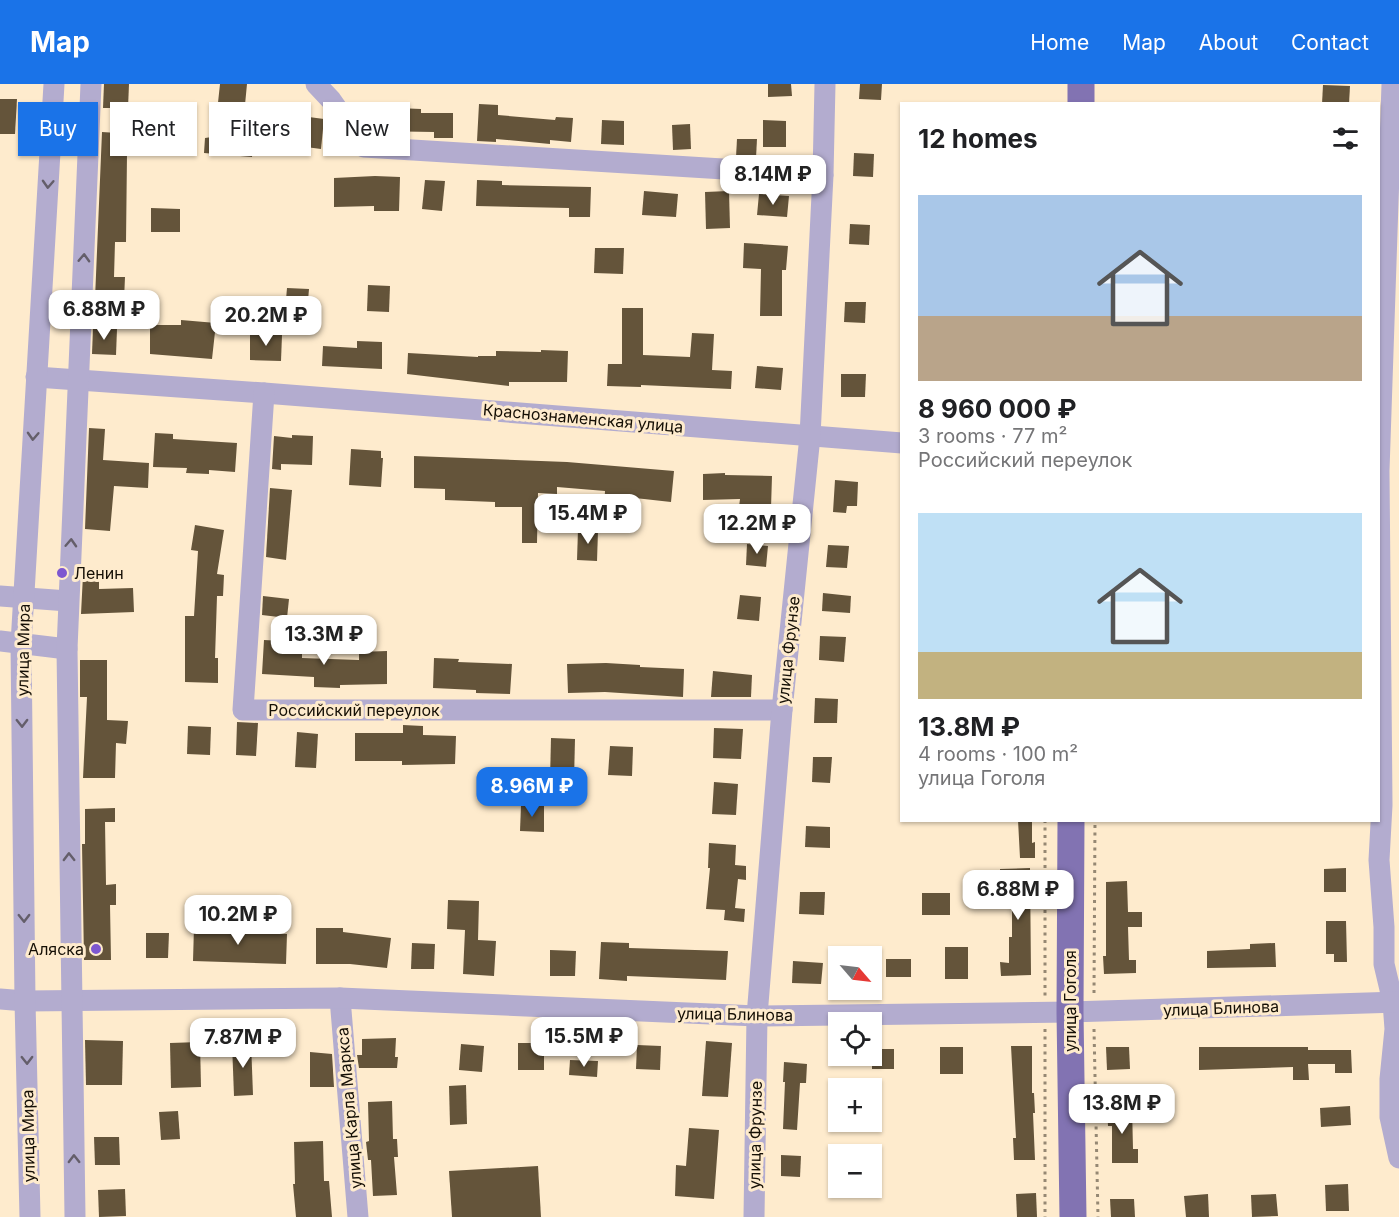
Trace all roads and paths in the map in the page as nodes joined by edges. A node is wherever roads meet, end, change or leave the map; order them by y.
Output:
1 (54, 84) edge
2 (91, 84) edge
3 (316, 84) edge
4 (825, 84) edge
5 (1081, 84) edge
6 (1392, 84) edge
7 (1081, 102) edge
8 (823, 175) junction
9 (36, 377) junction
10 (80, 379) junction
11 (264, 393) junction
12 (810, 436) junction
13 (1380, 441) edge
14 (900, 443) edge
15 (1380, 471) edge
16 (1399, 471) edge
17 (1380, 527) edge
18 (0, 596) edge
19 (23, 598) junction
20 (68, 602) junction
21 (0, 641) edge
22 (21, 644) junction
23 (67, 650) junction
24 (782, 710) junction
25 (1071, 822) edge
26 (340, 998) junction
27 (0, 999) edge
28 (71, 1000) junction
29 (25, 1001) junction
30 (1396, 1002) edge
31 (1070, 1012) junction
32 (758, 1016) junction
33 (1399, 1158) edge
34 (30, 1217) edge
35 (75, 1217) edge
36 (358, 1217) edge
37 (754, 1217) edge
38 (1073, 1217) edge

1 -> 9 street, улица Мира
10 -> 2 street
3 - 8 street
4 - 8 street, улица Фрунзе
5 - 7 main road
6 - 13 street
8 - 12 street, улица Фрунзе
9 - 10 street, Краснознаменская улица
9 -> 19 street, улица Мира
10 - 11 street, Краснознаменская улица
20 -> 10 street
11 - 12 street, Краснознаменская улица
11 - 24 street, Российский переулок
12 - 14 street, Краснознаменская улица
12 - 24 street, улица Фрунзе
15 - 16 street
17 - 30 street
18 - 19 street
19 - 20 street
19 - 22 street, улица Мира
20 - 23 street
21 - 22 street
22 - 23 street
22 -> 29 street, улица Мира
28 -> 23 street
24 - 32 street, улица Фрунзе
25 - 31 main road, улица Гоголя
26 - 28 street, улица Блинова
26 - 32 street, улица Блинова
26 - 36 street, улица Карла Маркса
27 - 29 street
28 - 29 street, улица Блинова
35 -> 28 street
29 -> 34 street, улица Мира
30 - 31 street, улица Блинова
30 - 33 street
31 - 32 street, улица Блинова
31 - 38 main road, улица Гоголя
32 - 37 street, улица Фрунзе

